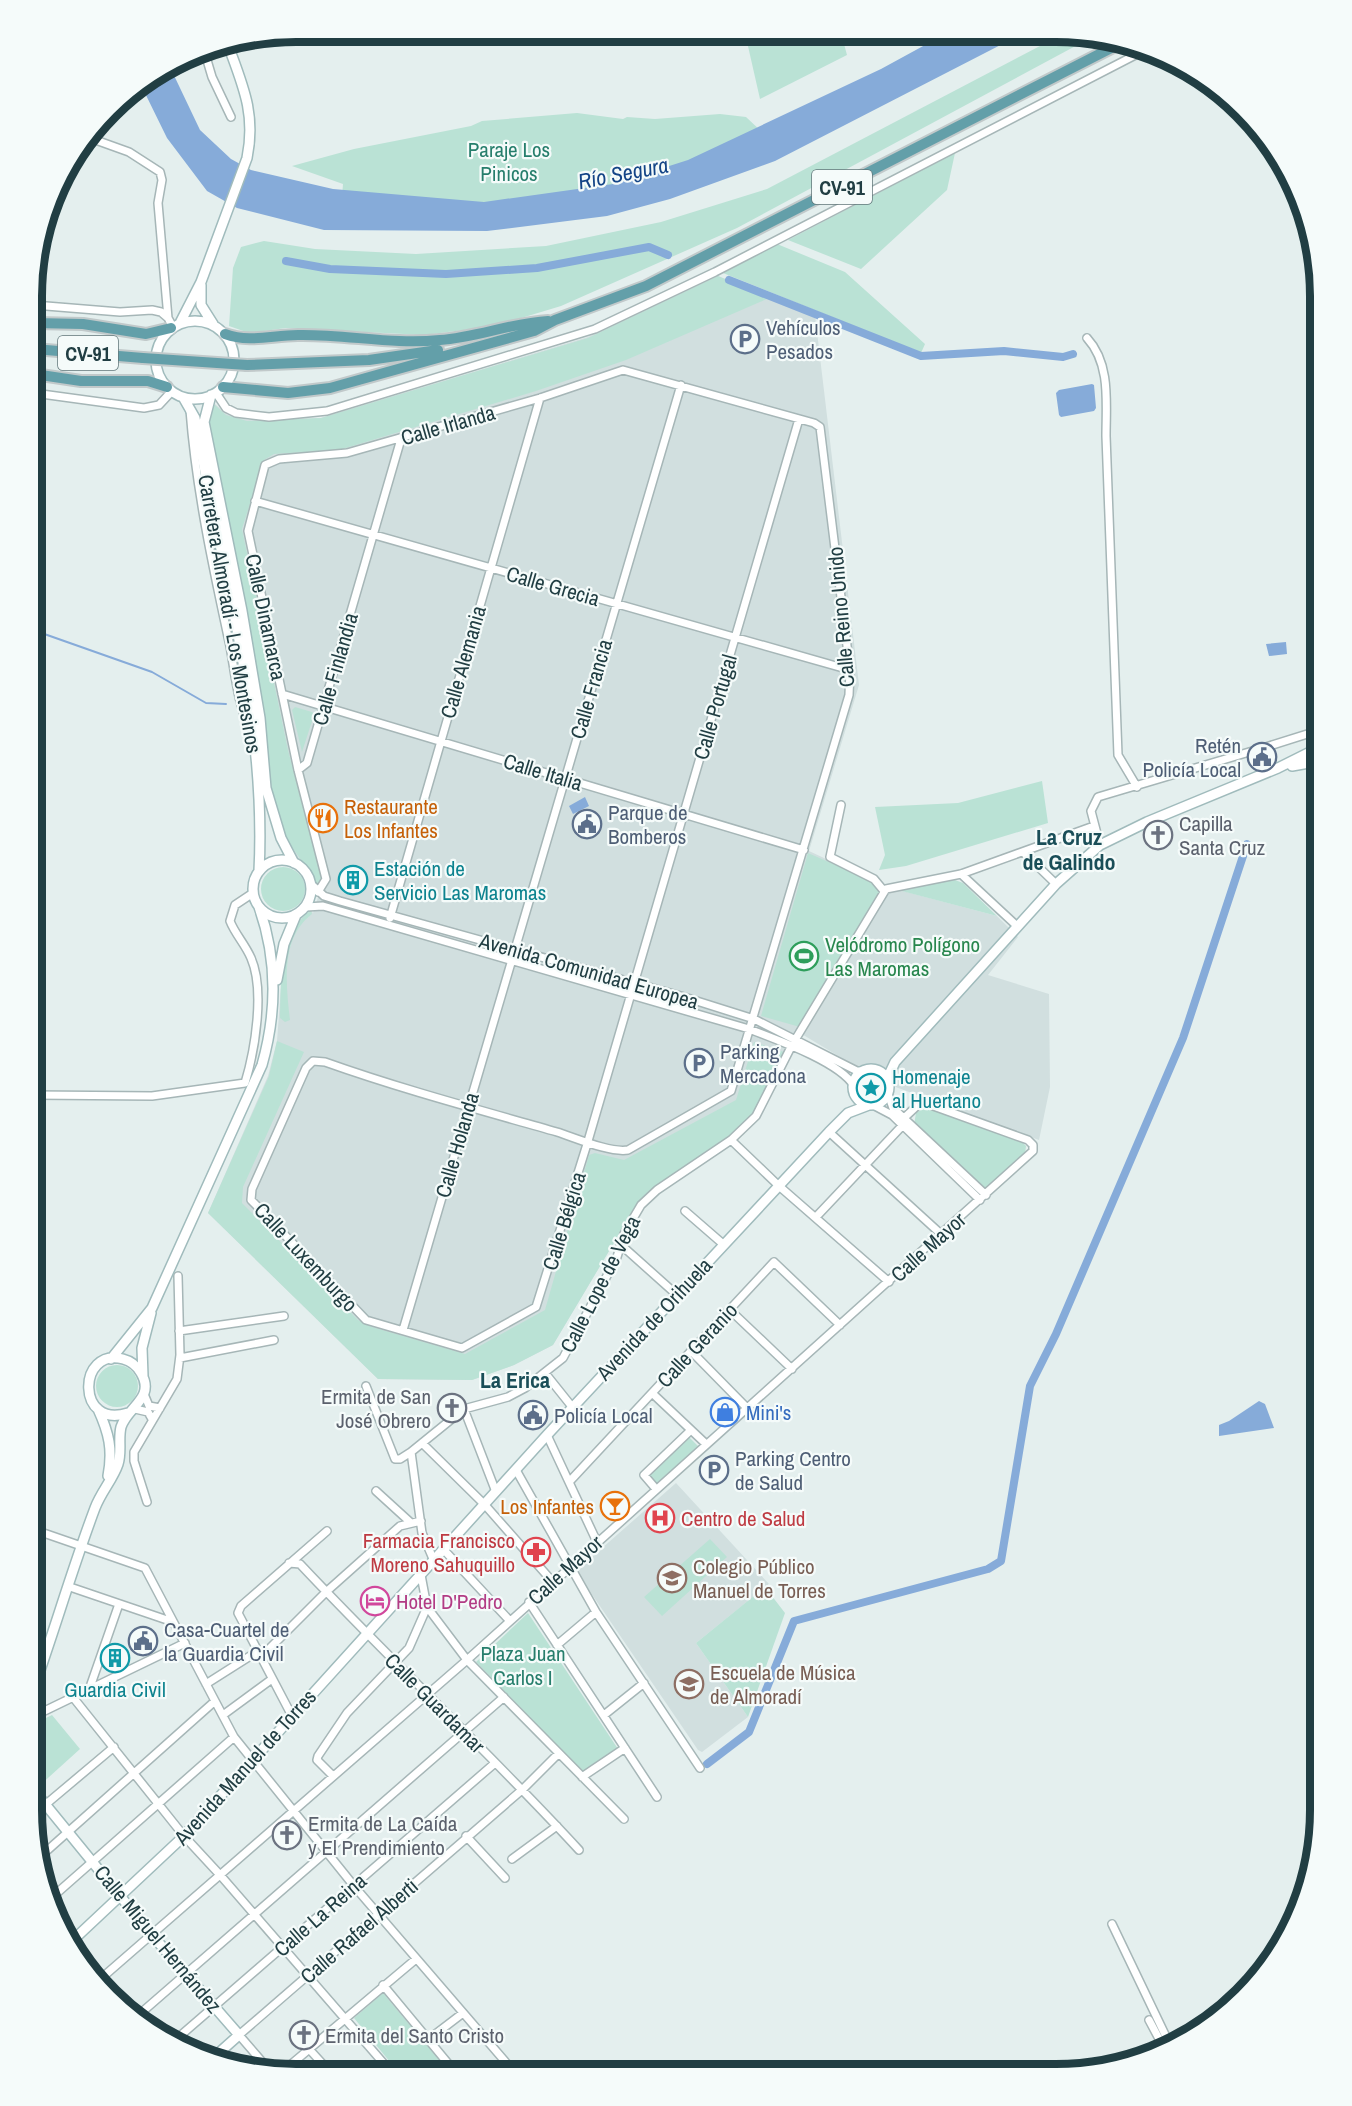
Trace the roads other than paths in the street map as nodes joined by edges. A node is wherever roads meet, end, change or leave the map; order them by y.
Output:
1 (1111, 48) edge
2 (230, 51) edge
3 (1136, 55) edge
4 (206, 58) edge
5 (231, 117) dead end
6 (95, 140) edge
7 (201, 282) junction
8 (42, 306) edge
9 (555, 320) junction
10 (42, 323) edge
11 (173, 324) junction
12 (213, 325) junction
13 (225, 334) junction
14 (1087, 338) dead end
15 (42, 350) edge
16 (628, 370) joint
17 (42, 375) edge
18 (681, 385) junction
19 (169, 389) junction
20 (216, 392) junction
21 (42, 394) edge
22 (183, 397) junction
23 (540, 398) junction
24 (799, 420) junction
25 (400, 439) junction
26 (265, 465) joint
27 (255, 501) junction
28 (373, 535) junction
29 (490, 568) junction
30 (616, 604) junction
31 (735, 638) junction
32 (850, 670) junction
33 (282, 694) junction
34 (324, 706) junction
35 (1310, 733) edge
36 (440, 741) junction
37 (1266, 747) junction
38 (1310, 752) edge
39 (1310, 763) edge
40 (1276, 769) junction
41 (298, 770) junction
42 (565, 779) junction
43 (1137, 787) junction
44 (842, 805) dead end
45 (684, 814) junction
46 (1094, 826) junction
47 (1100, 845) junction
48 (804, 850) junction
49 (1023, 852) junction
50 (294, 862) junction
51 (260, 871) junction
52 (961, 874) junction
53 (311, 884) junction
54 (1056, 884) junction
55 (884, 891) junction
56 (318, 892) junction
57 (253, 893) junction
58 (259, 907) junction
59 (306, 907) junction
60 (297, 915) junction
61 (391, 916) junction
62 (387, 926) junction
63 (1017, 926) junction
64 (515, 949) junction
65 (512, 959) junction
66 (634, 983) junction
67 (274, 994) junction
68 (631, 994) junction
69 (754, 1019) junction
70 (749, 1029) junction
71 (794, 1042) junction
72 (314, 1061) joint
73 (894, 1062) junction
74 (864, 1071) junction
75 (877, 1071) junction
76 (887, 1079) junction
77 (854, 1090) junction
78 (888, 1094) junction
79 (42, 1095) edge
80 (871, 1105) junction
81 (468, 1107) junction
82 (848, 1113) junction
83 (903, 1122) junction
84 (829, 1132) junction
85 (731, 1140) junction
86 (588, 1141) junction
87 (865, 1165) junction
88 (779, 1186) junction
89 (983, 1198) junction
90 (685, 1211) dead end
91 (816, 1217) junction
92 (942, 1235) junction
93 (620, 1244) junction
94 (723, 1244) junction
95 (178, 1276) dead end
96 (889, 1282) junction
97 (677, 1295) junction
98 (152, 1308) junction
99 (730, 1310) junction
100 (284, 1316) dead end
101 (840, 1325) junction
102 (403, 1330) junction
103 (179, 1331) junction
104 (274, 1340) dead end
105 (691, 1351) junction
106 (180, 1358) junction
107 (111, 1359) junction
108 (792, 1369) junction
109 (545, 1373) junction
110 (143, 1377) junction
111 (366, 1386) dead end
112 (652, 1393) junction
113 (144, 1394) junction
114 (160, 1408) junction
115 (464, 1408) junction
116 (573, 1408) junction
117 (747, 1408) junction
118 (98, 1409) junction
119 (131, 1411) junction
120 (152, 1419) junction
121 (691, 1430) junction
122 (547, 1436) junction
123 (422, 1443) junction
124 (706, 1444) junction
125 (411, 1452) junction
126 (516, 1470) junction
127 (570, 1481) junction
128 (106, 1484) junction
129 (656, 1489) junction
130 (376, 1491) dead end
131 (496, 1492) junction
132 (147, 1502) dead end
133 (485, 1504) junction
134 (421, 1521) junction
135 (410, 1522) junction
136 (327, 1531) dead end
137 (42, 1533) edge
138 (597, 1542) junction
139 (82, 1547) junction
140 (444, 1550) junction
141 (434, 1561) junction
142 (289, 1563) junction
143 (570, 1566) junction
144 (421, 1575) junction
145 (552, 1581) junction
146 (69, 1587) junction
147 (326, 1592) junction
148 (529, 1602) junction
149 (119, 1604) junction
150 (427, 1607) junction
151 (596, 1611) junction
152 (510, 1621) junction
153 (173, 1622) junction
154 (367, 1635) junction
155 (185, 1643) junction
156 (557, 1645) junction
157 (259, 1654) junction
158 (467, 1660) junction
159 (396, 1663) junction
160 (42, 1664) edge
161 (272, 1679) junction
162 (644, 1683) junction
163 (206, 1684) junction
164 (90, 1687) junction
165 (427, 1695) junction
166 (72, 1696) junction
167 (504, 1697) junction
168 (215, 1701) junction
169 (42, 1712) edge
170 (604, 1715) junction
171 (223, 1716) junction
172 (292, 1716) junction
173 (464, 1732) junction
174 (234, 1737) junction
175 (114, 1747) junction
176 (626, 1748) junction
177 (558, 1754) junction
178 (253, 1761) junction
179 (495, 1763) junction
180 (700, 1768) dead end
181 (135, 1772) junction
182 (333, 1776) junction
183 (582, 1777) junction
184 (523, 1788) junction
185 (657, 1797) dead end
186 (42, 1803) edge
187 (160, 1803) junction
188 (42, 1805) edge
189 (45, 1806) junction
190 (294, 1812) junction
191 (624, 1819) dead end
192 (556, 1826) junction
193 (67, 1832) junction
194 (184, 1836) junction
195 (466, 1836) junction
196 (579, 1850) dead end
197 (45, 1852) edge
198 (326, 1852) junction
199 (512, 1860) dead end
200 (93, 1862) junction
201 (221, 1876) junction
202 (505, 1878) dead end
203 (354, 1886) junction
204 (56, 1895) edge
205 (121, 1897) junction
206 (255, 1915) junction
207 (378, 1915) junction
208 (1112, 1924) dead end
209 (152, 1935) junction
210 (76, 1937) edge
211 (283, 1947) junction
212 (416, 1959) junction
213 (186, 1973) junction
214 (104, 1976) edge
215 (308, 1976) junction
216 (382, 1985) junction
217 (214, 2005) junction
218 (142, 2012) edge
219 (463, 2013) junction
220 (345, 2018) junction
221 (1149, 2020) dead end
222 (239, 2035) junction
223 (180, 2036) edge
224 (429, 2039) junction
225 (1167, 2039) edge
226 (1161, 2042) edge
227 (309, 2049) junction
228 (219, 2052) edge
229 (262, 2062) edge
230 (292, 2064) edge
231 (323, 2064) edge
232 (381, 2064) edge
233 (449, 2064) edge
234 (507, 2064) edge

1 - 9 main road, CV-91
2 - 7 main road
3 - 20 street
4 - 5 street
6 - 11 street
7 - 11 main road
7 - 12 main road
8 - 11 street
9 - 13 main road
9 - 15 main road, CV-91, bridge
9 - 20 main road
10 - 11 main road
11 - 12 main road
11 - 19 main road
12 - 13 main road
13 - 20 main road
14 - 43 street
16 - 18 street, Calle Reino Unido
16 - 23 street, Calle Irlanda
17 - 19 main road
18 - 24 street, Calle Reino Unido
18 - 30 street, Calle Francia
19 - 21 street
19 - 22 main road
20 - 22 main road
20 - 50 main road, Carretera Almoradí - Los Montesinos
22 - 51 main road, Carretera Almoradí - Los Montesinos
23 - 25 street, Calle Irlanda
23 - 29 street, Calle Alemania
24 - 31 street, Calle Portugal
24 - 32 street, Calle Reino Unido
25 - 26 street, Calle Irlanda
25 - 28 street, Calle Finlandia
26 - 27 street, Calle Dinamarca
27 - 28 street, Calle Grecia
27 - 33 street, Calle Dinamarca
28 - 29 street, Calle Grecia
28 - 34 street, Calle Finlandia
29 - 30 street, Calle Grecia
29 - 36 street, Calle Alemania
30 - 31 street, Calle Grecia
30 - 42 street, Calle Francia
31 - 32 street, Calle Grecia
31 - 45 street, Calle Portugal
32 - 48 street, Calle Reino Unido
33 - 34 street, Calle Italia
33 - 41 street, Calle Dinamarca
34 - 36 street, Calle Italia
34 - 41 street, Calle Finlandia
35 - 37 street
36 - 42 street, Calle Italia
36 - 61 street, Calle Alemania
37 - 40 street
37 - 43 street
38 - 40 main road
39 - 40 main road
40 - 47 main road
41 - 56 street
42 - 45 street, Calle Italia
42 - 64 street, Calle Francia
43 - 46 street
44 - 55 street
45 - 48 street, Calle Italia
45 - 66 street, Calle Portugal
46 - 47 street
46 - 49 street
47 - 54 main road
48 - 69 street, Calle Reino Unido
49 - 52 street
49 - 54 street
50 - 51 main road
50 - 53 main road
51 - 57 main road
52 - 55 street
52 - 63 street
53 - 56 street, Avenida Comunidad Europea
53 - 59 main road
54 - 63 main road
55 - 71 street, Calle Lope de Vega
56 - 61 street, Avenida Comunidad Europea
57 - 58 main road
57 - 79 street
58 - 60 main road
58 - 67 main road
59 - 60 main road
59 - 62 street, Avenida Comunidad Europea
60 - 67 main road
61 - 62 street, Calle Alemania
61 - 64 street, Avenida Comunidad Europea
62 - 65 street, Avenida Comunidad Europea
63 - 73 main road
64 - 65 street, Calle Francia
64 - 66 street, Avenida Comunidad Europea
65 - 68 street, Avenida Comunidad Europea
65 - 81 street, Calle Holanda
66 - 68 street, Calle Portugal
66 - 69 street, Avenida Comunidad Europea
67 - 98 main road
68 - 70 street, Avenida Comunidad Europea
68 - 86 street, Calle Bélgica
69 - 70 street, Calle Reino Unido
69 - 71 street, Avenida Comunidad Europea
70 - 71 street, Avenida Comunidad Europea
70 - 86 street, Calle Reino Unido
71 - 74 street, Avenida Comunidad Europea
71 - 77 street, Avenida Comunidad Europea
71 - 85 street, Calle Lope de Vega
72 - 81 street, Calle Reino Unido
72 - 102 street, Calle Luxemburgo
73 - 75 main road
73 - 76 main road
74 - 75 main road
74 - 77 main road
75 - 76 main road
76 - 78 main road
77 - 80 main road
77 - 82 main road, Avenida de Orihuela
78 - 80 main road
78 - 83 street
80 - 82 main road, Avenida de Orihuela
80 - 83 street
81 - 86 street, Calle Reino Unido
81 - 102 street, Calle Holanda
82 - 84 main road, Avenida de Orihuela
83 - 87 street
83 - 89 street
83 - 89 street, Calle Mayor
84 - 87 street
84 - 88 main road, Avenida de Orihuela
85 - 88 street
85 - 93 street, Calle Lope de Vega
86 - 102 street, Calle Bélgica
87 - 91 street
87 - 92 street
88 - 91 street
88 - 94 main road, Avenida de Orihuela
89 - 92 street, Calle Mayor
90 - 94 street
91 - 96 street
92 - 96 street, Calle Mayor
93 - 97 street
93 - 109 street, Calle Lope de Vega
94 - 97 main road, Avenida de Orihuela
95 - 103 street
96 - 101 street, Calle Mayor
97 - 116 main road, Avenida de Orihuela
98 - 107 main road
98 - 110 main road
99 - 101 street, Calle Geranio
99 - 105 street, Calle Geranio
99 - 108 street
100 - 103 street
101 - 108 street, Calle Mayor
103 - 106 street
104 - 106 street
105 - 112 street, Calle Geranio
105 - 117 street
106 - 114 street
107 - 110 main road
107 - 118 main road
108 - 117 street, Calle Mayor
109 - 115 street, Calle Lope de Vega
109 - 116 street
110 - 113 main road
111 - 125 street
112 - 121 street
112 - 127 street, Calle Geranio
113 - 114 street
113 - 119 main road
114 - 120 street
115 - 123 street, Calle Lope de Vega
115 - 131 street
116 - 122 main road, Avenida de Orihuela
117 - 124 street, Calle Mayor
118 - 119 main road
118 - 128 main road
119 - 120 street
119 - 128 main road
120 - 132 street
121 - 124 street
121 - 129 street
122 - 126 main road, Avenida de Orihuela
122 - 127 street
123 - 125 street, Calle Lope de Vega
123 - 133 street
124 - 129 street, Calle Mayor
125 - 134 street
126 - 131 main road, Avenida de Orihuela
126 - 143 street
127 - 138 street
128 - 139 main road
129 - 138 street, Calle Mayor
130 - 135 street
131 - 133 main road, Avenida de Orihuela
133 - 140 main road, Avenida de Orihuela
133 - 145 street
134 - 135 street
134 - 141 street
135 - 147 street
136 - 142 street
137 - 139 street
138 - 143 street, Calle Mayor
139 - 146 main road
139 - 153 street
140 - 141 main road, Avenida de Orihuela
140 - 152 street
141 - 144 main road, Avenida de Orihuela
142 - 147 street, Calle Guardamar
142 - 157 street
143 - 145 street, Calle Mayor
143 - 151 street
144 - 150 street
144 - 154 main road, Avenida de Orihuela
145 - 148 street, Calle Mayor
146 - 149 street
146 - 160 main road
147 - 154 street, Calle Guardamar
147 - 157 street
148 - 152 street, Calle Mayor
148 - 156 street
149 - 153 street
149 - 164 street
150 - 158 street
150 - 159 street
151 - 156 street
151 - 162 street
152 - 158 street, Calle Mayor
153 - 155 street
154 - 159 street, Calle Guardamar
154 - 172 main road, Avenida Manuel de Torres
155 - 163 street
155 - 164 street
156 - 170 street
157 - 161 street
157 - 163 street
158 - 165 street, Calle Mayor
158 - 167 street
159 - 165 street, Calle Guardamar
159 - 182 street
161 - 171 street
161 - 172 street
162 - 170 street
162 - 180 street
163 - 168 street
164 - 166 street
165 - 173 street, Calle Guardamar
165 - 182 street, Calle Mayor
166 - 169 street
166 - 175 street
167 - 173 street
167 - 177 street
168 - 171 street
168 - 181 street
170 - 176 street
171 - 174 street
172 - 178 main road, Avenida Manuel de Torres
173 - 179 street, Calle Guardamar
173 - 198 street
174 - 178 street
174 - 187 street
175 - 181 street
175 - 189 street
176 - 183 street
176 - 185 street
177 - 183 street
177 - 184 street, Calle Rafael Alberti
178 - 190 street
178 - 194 main road, Avenida Manuel de Torres
179 - 184 street, Calle Guardamar
179 - 203 street, Calle La Reina
181 - 187 street
181 - 193 street
182 - 190 street, Calle Mayor
183 - 191 street
184 - 192 street, Calle Guardamar
184 - 195 street, Calle Rafael Alberti
186 - 189 main road, Calle Miguel Hernández
187 - 194 street
187 - 200 street
188 - 189 main road
189 - 193 main road, Calle Miguel Hernández
190 - 198 street
190 - 201 street, Calle Mayor
192 - 196 street, Calle Guardamar
192 - 199 street
193 - 197 street
193 - 200 main road, Calle Miguel Hernández
194 - 201 street
194 - 205 main road, Avenida Manuel de Torres
195 - 202 street
195 - 207 street, Calle Rafael Alberti
198 - 203 street
198 - 206 street
200 - 204 street
200 - 205 main road, Calle Miguel Hernández
201 - 206 street
201 - 209 street, Calle Mayor
203 - 207 street
203 - 211 street, Calle La Reina
205 - 209 main road, Calle Miguel Hernández
205 - 210 main road, Avenida Manuel de Torres
206 - 211 street
206 - 213 street
207 - 212 street
207 - 215 street, Calle Rafael Alberti
208 - 225 street
209 - 213 main road, Calle Miguel Hernández
209 - 214 street, Calle Mayor
211 - 215 street
211 - 217 street, Calle La Reina
212 - 216 street
212 - 219 street
213 - 217 main road, Calle Miguel Hernández
213 - 218 street
215 - 220 street
215 - 222 street, Calle Rafael Alberti
216 - 220 street
216 - 224 street
217 - 222 main road, Calle Miguel Hernández
217 - 223 street, Calle La Reina
219 - 224 street
219 - 234 street
220 - 227 street
220 - 232 street
221 - 226 street
222 - 228 main road, Calle Rafael Alberti
222 - 229 street, Calle Miguel Hernández
224 - 233 street
227 - 230 street
227 - 231 street

